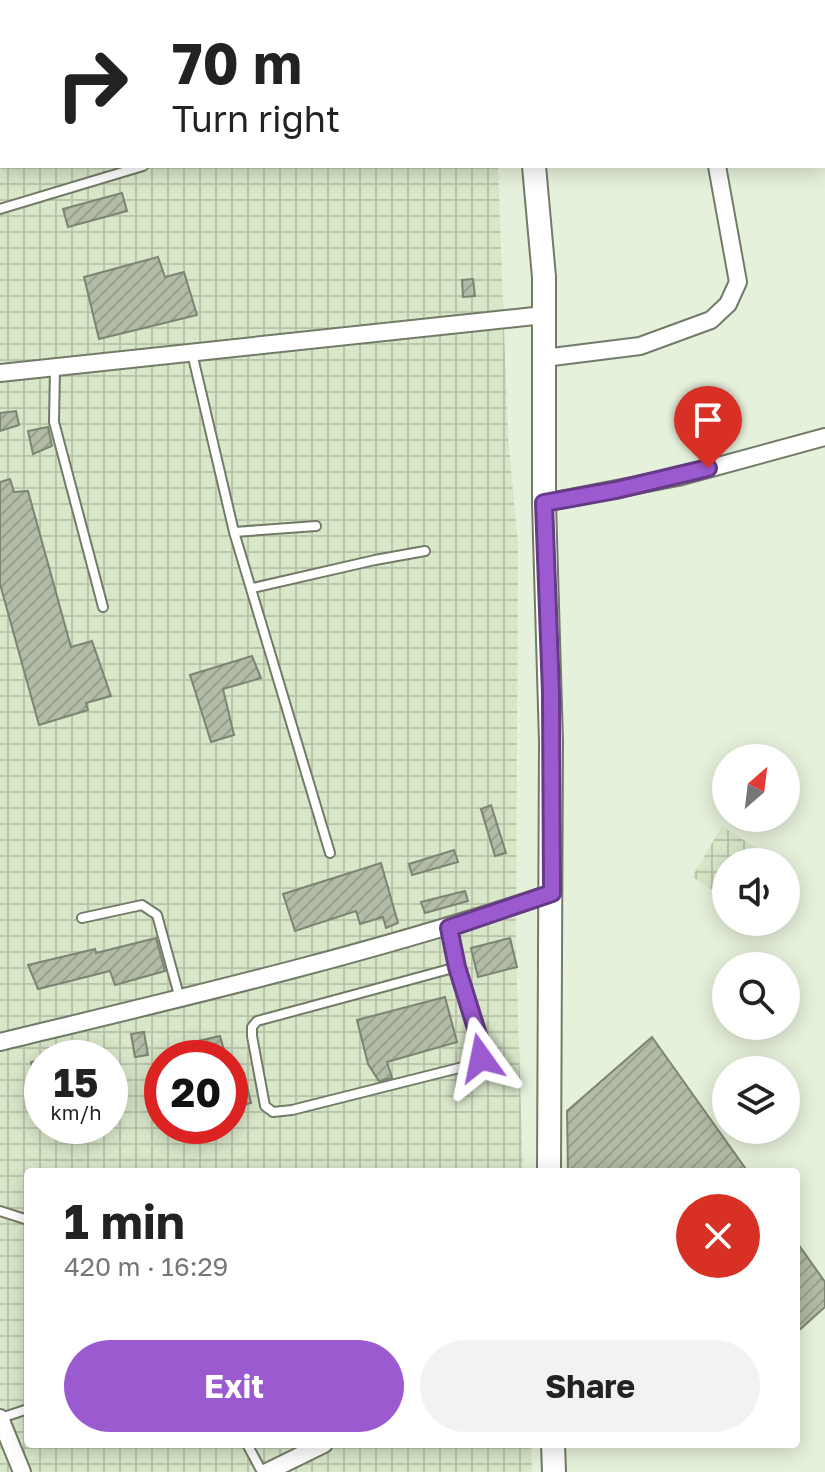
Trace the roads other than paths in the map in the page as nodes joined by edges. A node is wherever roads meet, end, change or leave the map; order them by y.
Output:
1 (138, 168) edge
2 (534, 168) edge
3 (717, 168) edge
4 (0, 209) edge
5 (544, 315) junction
6 (192, 353) junction
7 (544, 358) junction
8 (55, 368) junction
9 (0, 373) edge
10 (825, 437) edge
11 (544, 503) junction
12 (316, 526) dead end
13 (234, 532) junction
14 (425, 551) dead end
15 (253, 588) junction
16 (103, 607) dead end
17 (330, 853) dead end
18 (552, 893) junction
19 (82, 918) dead end
20 (449, 928) junction
21 (457, 967) junction
22 (180, 999) junction
23 (0, 1040) edge
24 (552, 1168) edge
25 (0, 1211) edge
26 (24, 1219) edge
27 (24, 1410) edge
28 (0, 1418) edge
29 (249, 1448) edge
30 (315, 1448) edge
31 (553, 1448) edge
32 (22, 1472) edge
33 (264, 1472) edge
34 (554, 1472) edge

1 - 4 lane
2 - 5 street
3 - 7 street
5 - 6 street
5 - 7 street
6 - 8 street
6 - 13 lane
7 - 11 street
8 - 9 street
8 - 16 lane
10 - 11 street
11 - 18 street
12 - 13 lane
13 - 15 lane
14 - 15 lane
15 - 17 lane
18 - 20 street
18 - 24 street
19 - 22 lane
20 - 21 lane
20 - 22 street
21 - 21 lane
22 - 23 street
25 - 26 lane
27 - 28 lane
28 - 32 street
29 - 33 lane
30 - 33 street
31 - 34 street

